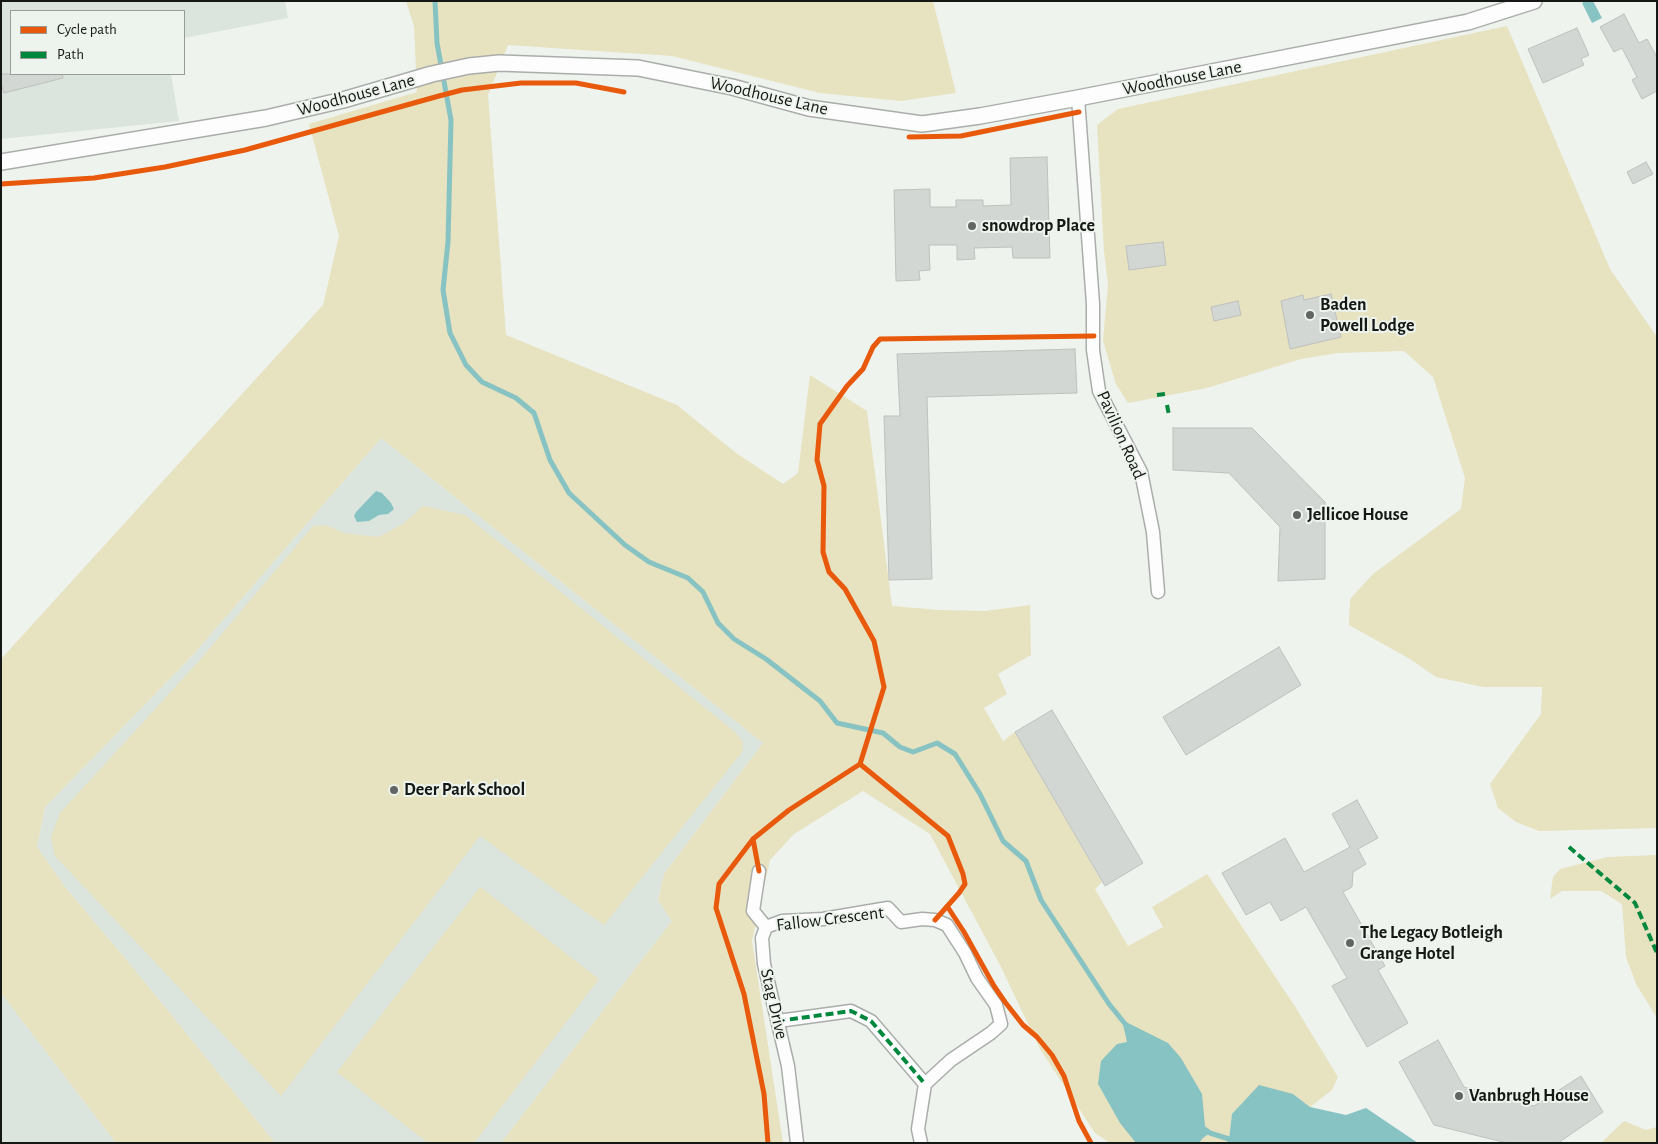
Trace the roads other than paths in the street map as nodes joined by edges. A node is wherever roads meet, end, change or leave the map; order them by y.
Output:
1 (1534, 1) edge
2 (1078, 98) junction
3 (1, 162) edge
4 (1158, 592) dead end
5 (759, 871) dead end
6 (766, 927) junction
7 (778, 1021) junction
8 (925, 1084) junction
9 (797, 1143) edge
10 (920, 1143) edge

1 - 2 street, Woodhouse Lane
2 - 3 street, Woodhouse Lane
2 - 4 street, Pavilion Road
5 - 6 street
6 - 7 street, Stag Drive
6 - 8 street, Fallow Crescent
7 - 8 street
7 - 9 street, Stag Drive
8 - 10 street

